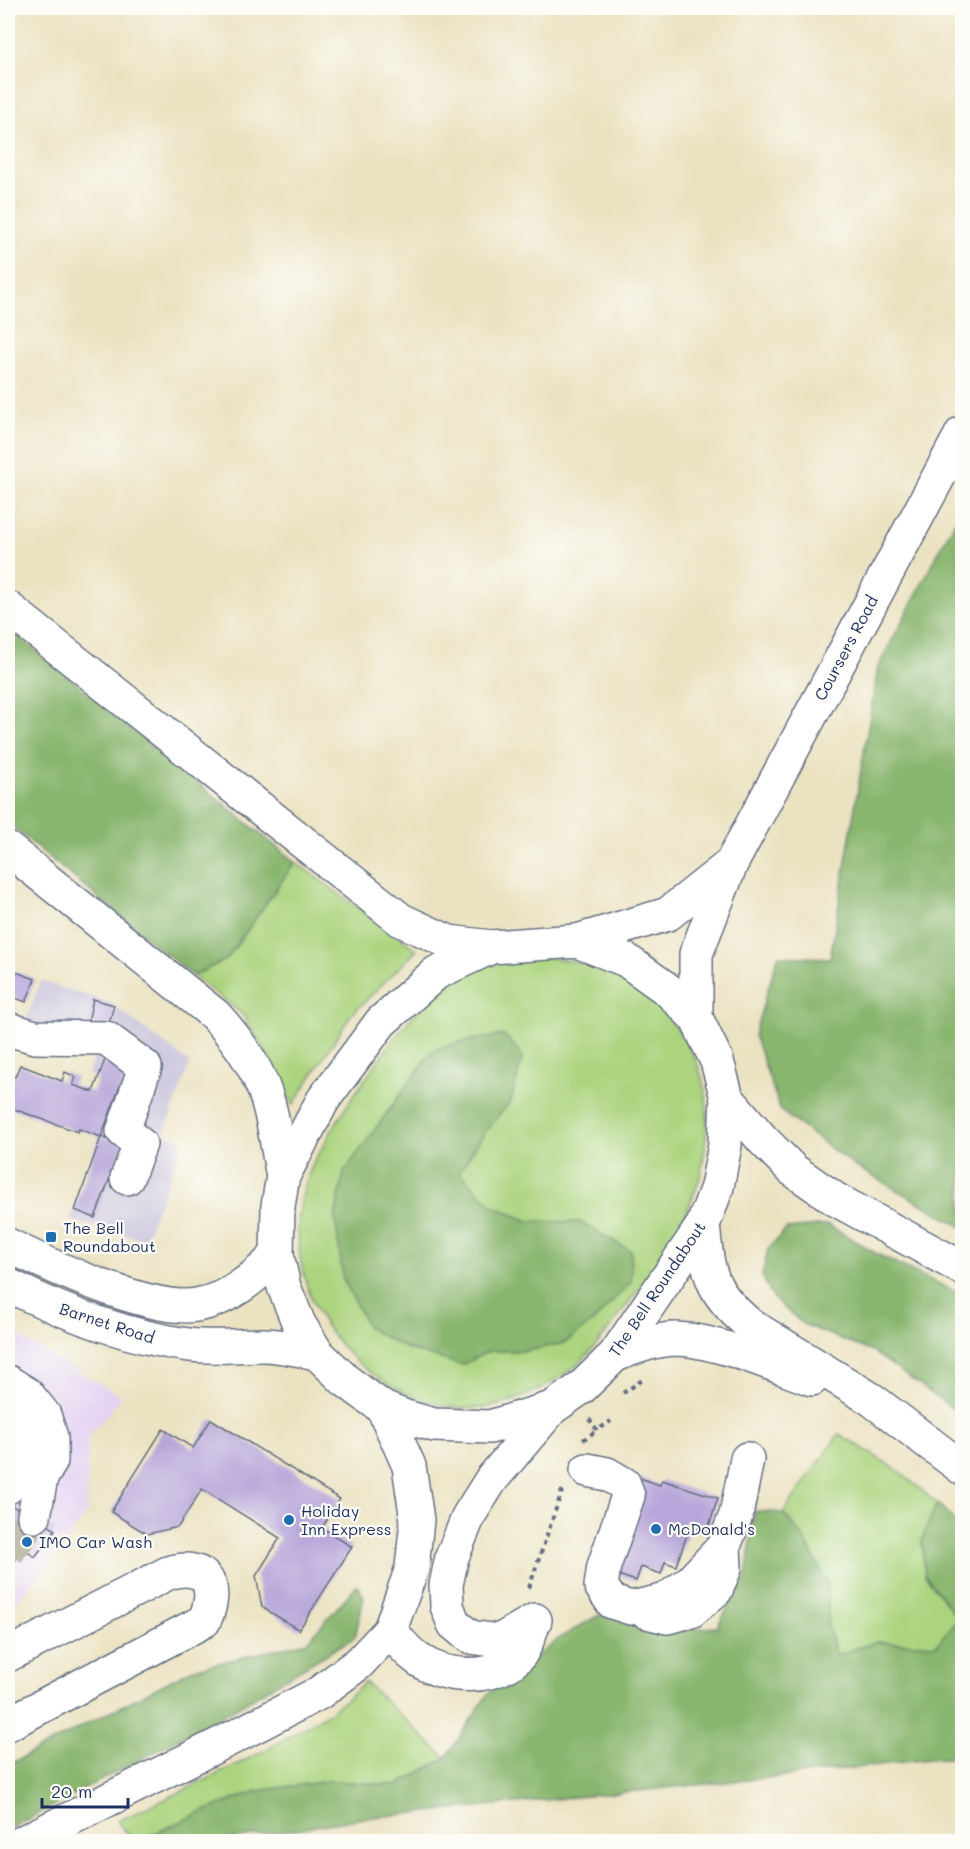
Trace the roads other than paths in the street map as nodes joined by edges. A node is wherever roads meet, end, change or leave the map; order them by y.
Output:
1 (963, 433) edge
2 (8, 608) edge
3 (8, 849) edge
4 (731, 864) junction
5 (577, 941) junction
6 (491, 947) junction
7 (696, 1018) junction
8 (8, 1029) edge
9 (727, 1098) junction
10 (283, 1176) junction
11 (127, 1178) dead end
12 (703, 1225) junction
13 (8, 1245) edge
14 (277, 1256) junction
15 (963, 1268) edge
16 (8, 1285) edge
17 (317, 1353) junction
18 (615, 1355) junction
19 (8, 1382) edge
20 (871, 1399) junction
21 (8, 1401) edge
22 (383, 1408) junction
23 (552, 1408) junction
24 (747, 1459) dead end
25 (963, 1468) edge
26 (576, 1475) road end
27 (8, 1487) edge
28 (34, 1516) tunnel mouth
29 (390, 1630) junction
30 (8, 1655) edge
31 (8, 1724) edge
32 (23, 1842) edge

1 - 4 main road, Coursers Road
2 - 6 main road
3 - 10 main road
4 - 5 main road, Coursers Road
4 - 7 main road, Coursers Road
5 - 6 main road, The Bell Roundabout
5 - 7 main road, The Bell Roundabout
6 - 10 main road, The Bell Roundabout
7 - 9 main road, The Bell Roundabout
8 - 11 main road
9 - 12 main road, The Bell Roundabout
9 - 15 main road
10 - 14 main road, The Bell Roundabout
12 - 18 main road, The Bell Roundabout
12 - 20 main road
13 - 14 main road, Barnet Road
14 - 17 main road, The Bell Roundabout
16 - 17 main road, Barnet Road
17 - 22 main road, The Bell Roundabout
18 - 20 main road
18 - 23 main road, The Bell Roundabout
19 - 28 main road
20 - 25 main road
21 - 27 main road
22 - 23 main road, The Bell Roundabout
22 - 29 main road
23 - 29 main road
24 - 26 main road
29 - 32 main road
30 - 31 main road

